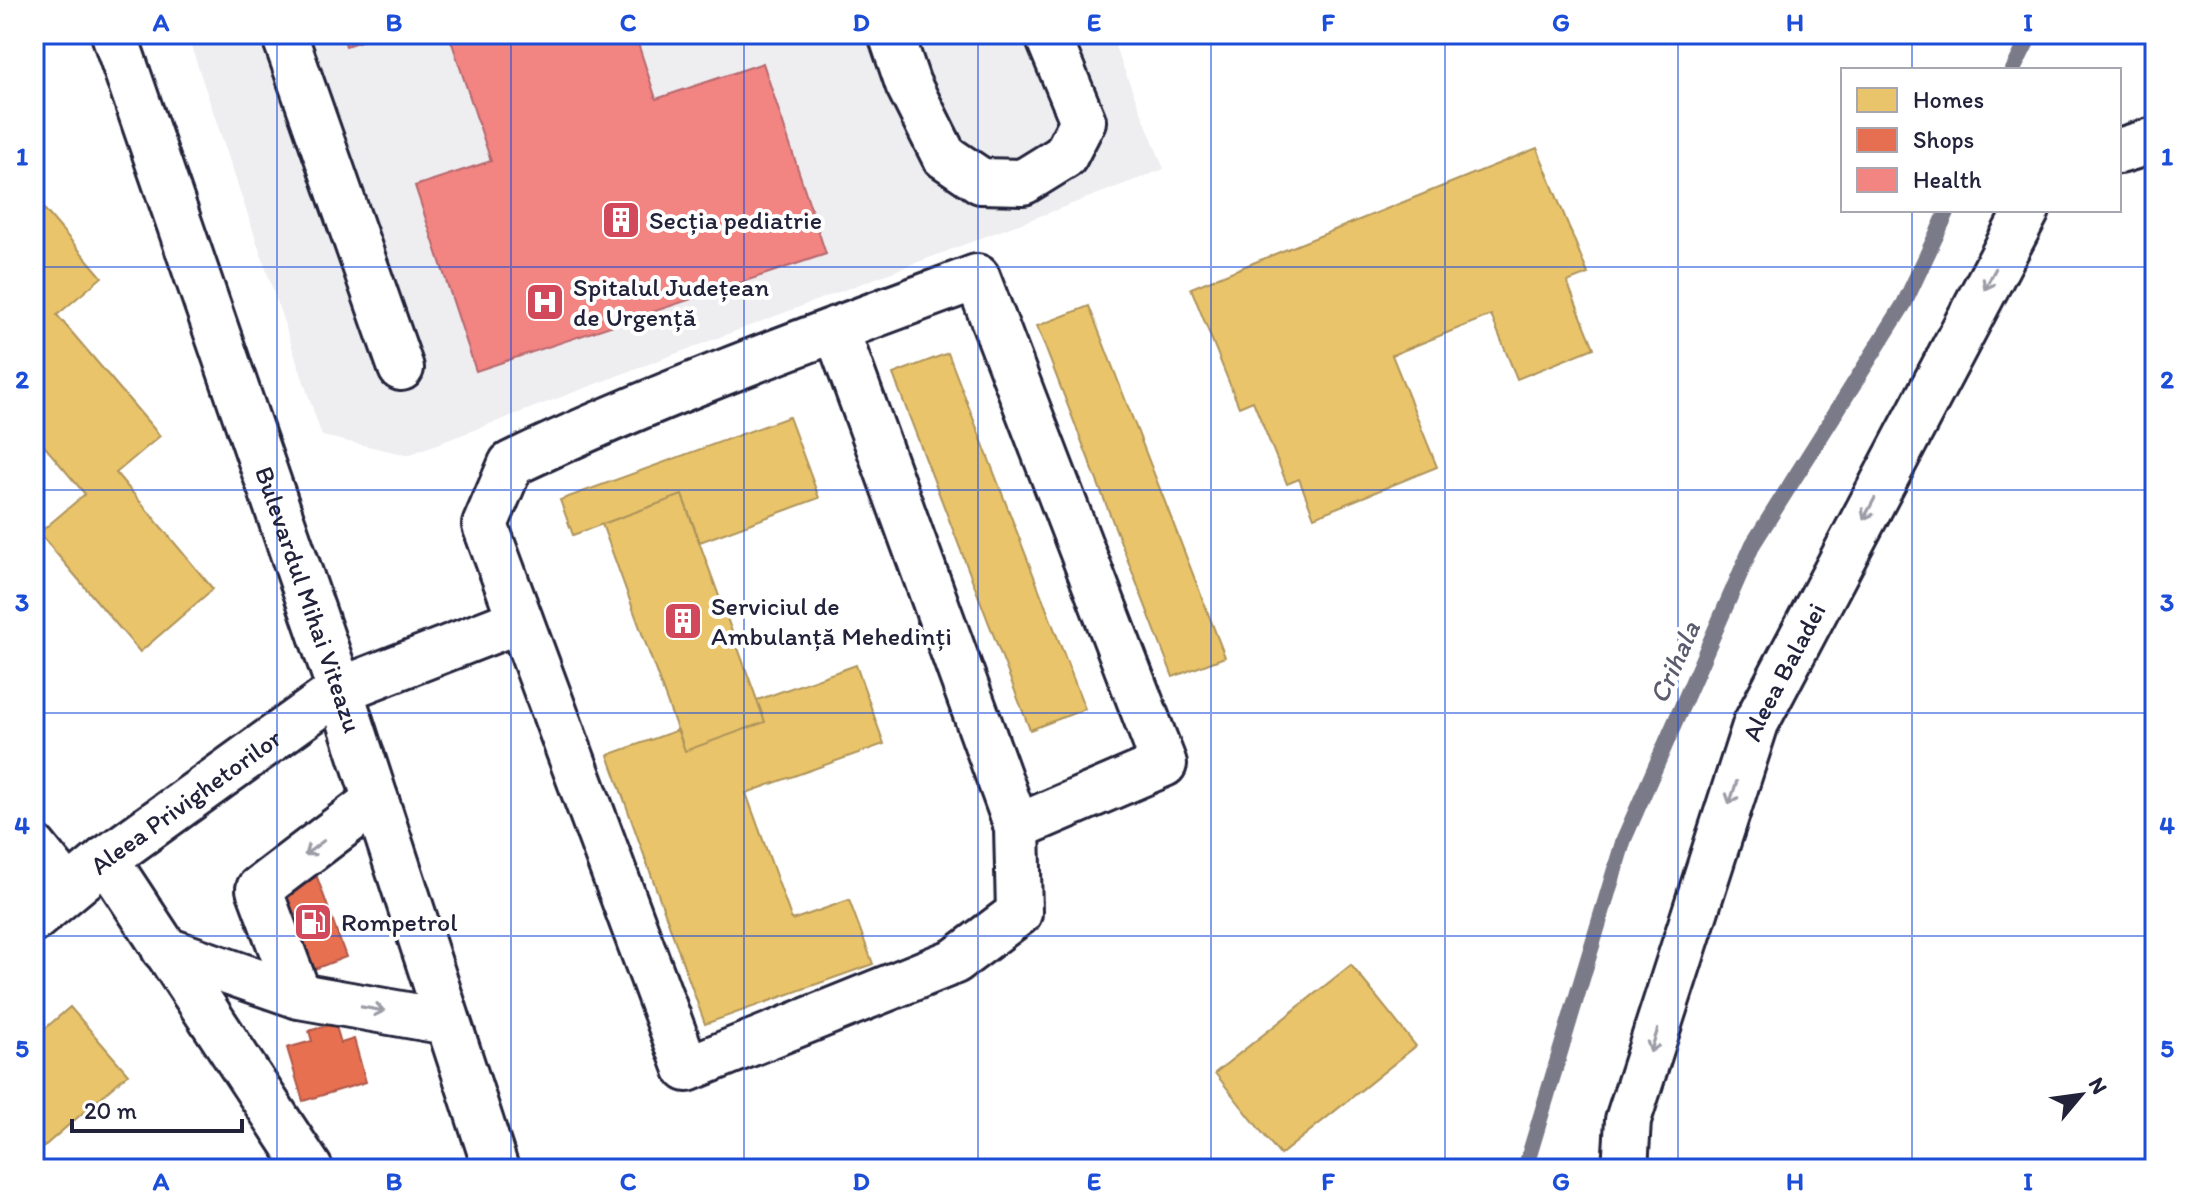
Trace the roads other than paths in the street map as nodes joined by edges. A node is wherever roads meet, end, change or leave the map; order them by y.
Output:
1 (114, 34) edge
2 (284, 34) edge
3 (891, 34) edge
4 (1047, 34) edge
5 (2155, 140) edge
6 (2121, 150) edge
7 (2026, 212) edge
8 (836, 329) junction
9 (401, 368) dead end
10 (520, 620) junction
11 (340, 690) junction
12 (376, 800) junction
13 (1017, 827) junction
14 (34, 847) edge
15 (106, 859) junction
16 (68, 889) junction
17 (34, 919) edge
18 (164, 949) junction
19 (299, 996) junction
20 (447, 1022) junction
21 (310, 1169) edge
22 (496, 1169) edge
23 (1625, 1169) edge

1 - 11 street, Bulevardul Mihai Viteazu
2 - 9 street
3 - 4 street
5 - 6 street
7 -> 23 street, Aleea Baladei
8 - 10 street
8 - 13 street
8 - 13 street
10 - 11 street, Aleea Privighetorilor
10 - 13 street
11 - 12 street, Bulevardul Mihai Viteazu
11 - 15 street, Aleea Privighetorilor
12 -> 19 street
12 - 20 street, Bulevardul Mihai Viteazu
14 - 16 street
15 - 16 street, Aleea Privighetorilor
15 - 18 street
16 - 17 street, Aleea Privighetorilor
18 - 19 street
18 - 21 street
19 -> 20 street
20 - 22 street, Bulevardul Mihai Viteazu

